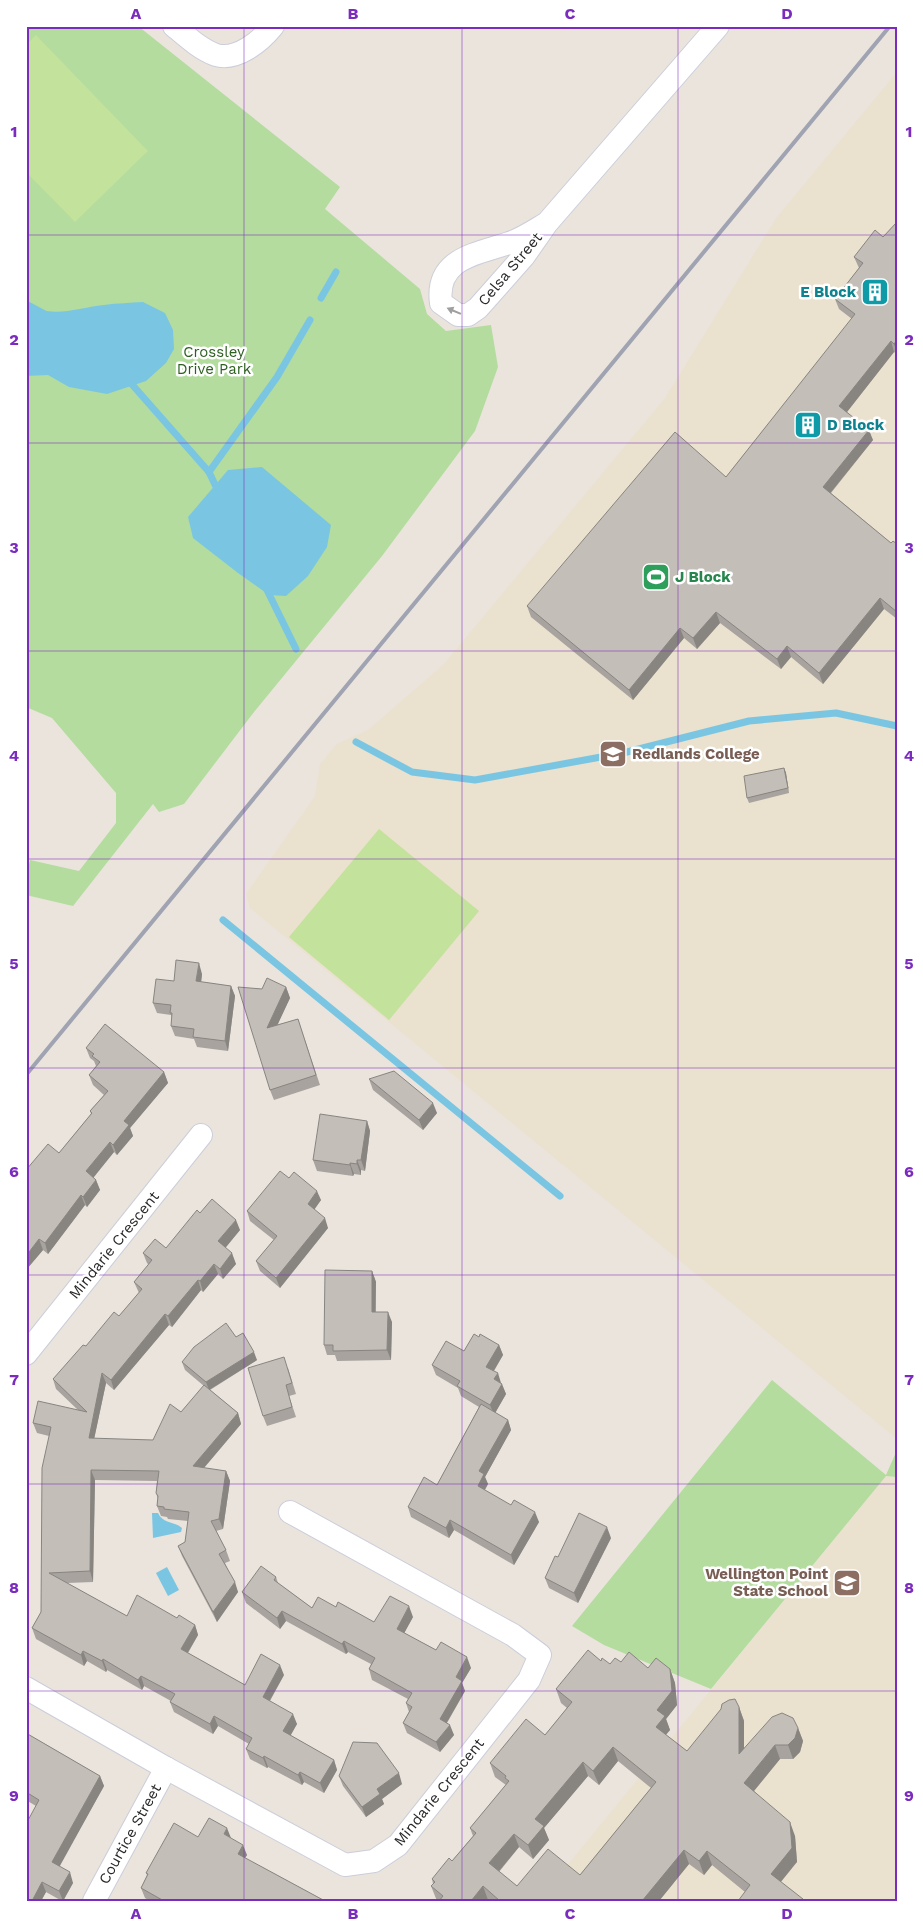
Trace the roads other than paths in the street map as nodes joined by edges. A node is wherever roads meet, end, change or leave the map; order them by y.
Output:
1 (174, 26) edge
2 (273, 26) edge
3 (718, 26) edge
4 (547, 223) junction
5 (201, 1135) dead end
6 (26, 1354) edge
7 (290, 1512) dead end
8 (26, 1688) edge
9 (166, 1768) junction
10 (94, 1901) edge

1 - 2 street
3 - 4 street, Celsa Street
4 -> 4 street, Celsa Street
5 - 6 street, Mindarie Crescent
7 - 9 street, Mindarie Crescent
8 - 9 street, Mindarie Crescent
9 - 10 street, Courtice Street

